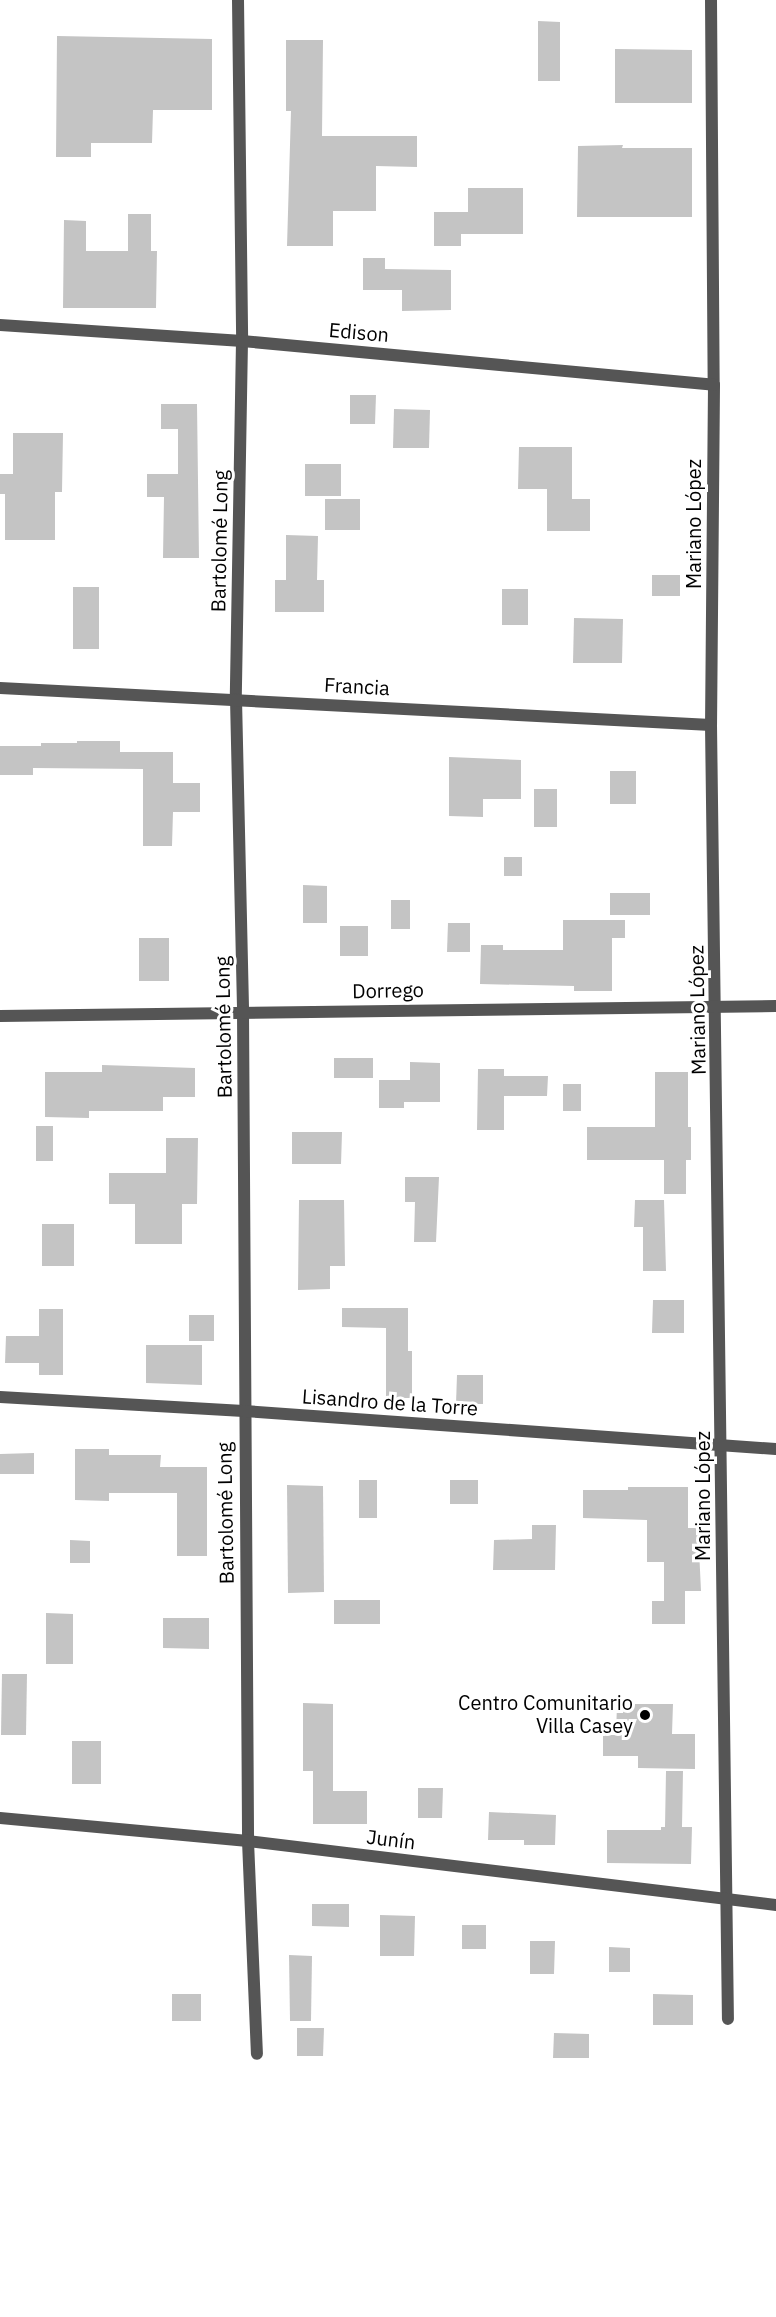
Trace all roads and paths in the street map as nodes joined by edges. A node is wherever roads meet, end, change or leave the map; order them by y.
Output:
1 (237, 0) edge
2 (711, 0) edge
3 (0, 326) edge
4 (242, 341) junction
5 (714, 385) junction
6 (0, 687) edge
7 (236, 699) junction
8 (711, 725) junction
9 (717, 1006) junction
10 (776, 1006) edge
11 (243, 1011) junction
12 (0, 1016) edge
13 (0, 1397) edge
14 (244, 1411) junction
15 (721, 1446) junction
16 (776, 1449) edge
17 (0, 1818) edge
18 (248, 1841) junction
19 (724, 1900) junction
20 (776, 1905) edge
21 (728, 2019) dead end
22 (257, 2054) dead end

1 - 4 street, Bartolomé Long
2 - 5 street, Mariano López
3 - 4 street, Edison
4 - 5 street, Edison
4 - 7 street, Bartolomé Long
5 - 8 street, Mariano López
6 - 7 street, Francia
7 - 8 street, Francia
7 - 11 street, Bartolomé Long
8 - 9 street, Mariano López
9 - 10 street, Dorrego
9 - 11 street, Dorrego
9 - 15 street, Mariano López
11 - 12 street, Dorrego
11 - 14 street, Bartolomé Long
13 - 14 street, Lisandro de la Torre
14 - 15 street, Lisandro de la Torre
14 - 18 street, Bartolomé Long
15 - 16 street, Lisandro de la Torre
15 - 19 street, Mariano López
17 - 18 street, Junín
18 - 19 street, Junín
18 - 22 street, Bartolomé Long
19 - 20 street, Junín
19 - 21 street, Mariano López

